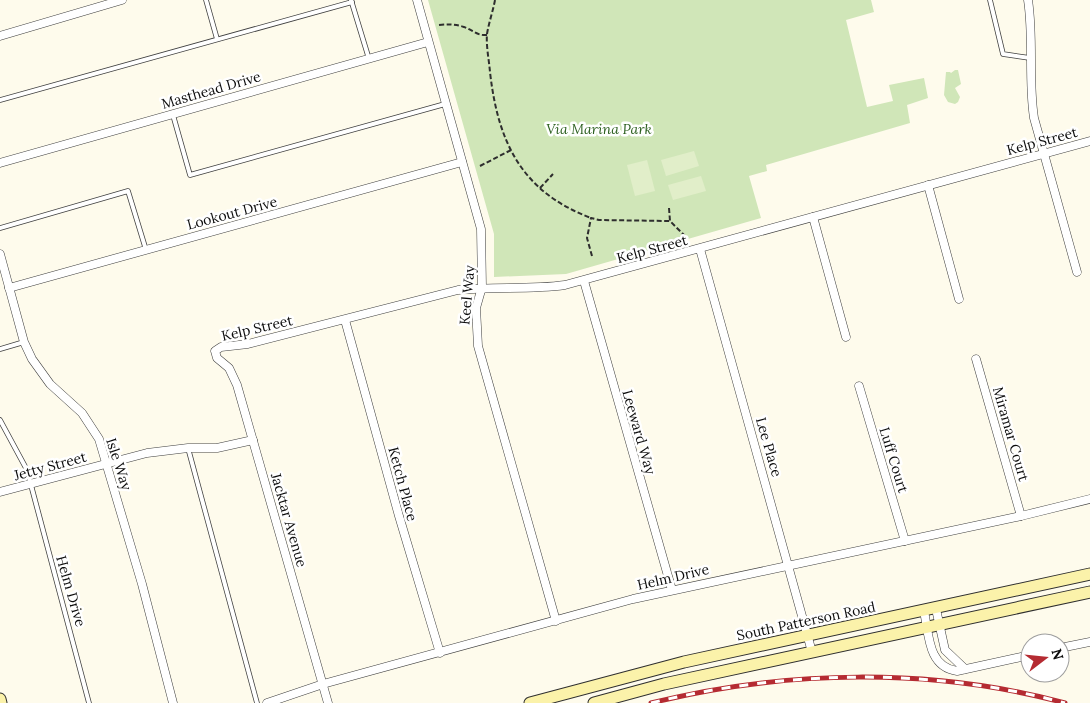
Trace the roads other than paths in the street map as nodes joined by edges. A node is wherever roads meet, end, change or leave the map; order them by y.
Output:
1 (122, 0) edge
2 (206, 0) edge
3 (417, 0) edge
4 (990, 0) edge
5 (1028, 0) edge
6 (352, 1) edge
7 (0, 36) edge
8 (217, 39) junction
9 (428, 42) junction
10 (1030, 58) junction
11 (369, 59) junction
12 (0, 100) edge
13 (446, 104) junction
14 (173, 114) junction
15 (1090, 141) edge
16 (1042, 154) junction
17 (462, 162) junction
18 (0, 163) edge
19 (928, 185) junction
20 (813, 217) junction
21 (0, 228) edge
22 (700, 249) junction
23 (146, 250) junction
24 (0, 254) edge
25 (1077, 272) dead end
26 (584, 280) junction
27 (9, 288) junction
28 (482, 288) junction
29 (959, 299) dead end
30 (345, 320) junction
31 (846, 337) dead end
32 (24, 342) junction
33 (0, 349) edge
34 (215, 351) joint
35 (976, 360) dead end
36 (859, 386) dead end
37 (0, 420) edge
38 (253, 440) junction
39 (188, 448) junction
40 (108, 464) junction
41 (29, 485) junction
42 (0, 492) edge
43 (1090, 499) edge
44 (1021, 516) junction
45 (905, 541) junction
46 (789, 564) junction
47 (1090, 574) edge
48 (672, 590) junction
49 (1090, 592) edge
50 (930, 610) junction
51 (556, 621) junction
52 (933, 626) junction
53 (808, 636) junction
54 (1090, 642) edge
55 (1070, 646) edge
56 (812, 652) junction
57 (440, 653) junction
58 (1020, 657) edge
59 (966, 669) junction
60 (323, 684) junction
61 (0, 699) edge
62 (1, 703) edge
63 (90, 703) edge
64 (173, 703) edge
65 (257, 703) edge
66 (267, 703) edge
67 (328, 703) edge
68 (530, 703) edge
69 (594, 703) edge

1 - 7 street
2 - 8 lane
3 - 9 street, Keel Way
4 - 10 lane
5 - 10 street
6 - 8 lane
6 - 11 lane
8 - 12 lane
9 - 11 street, Masthead Drive
9 - 13 street, Keel Way
10 - 16 street
11 - 14 street, Masthead Drive
13 - 14 lane
13 - 17 street, Keel Way
14 - 18 street, Masthead Drive
15 - 16 street, Kelp Street
16 - 19 street, Kelp Street
16 - 25 street
17 - 23 street, Lookout Drive
17 - 28 street, Keel Way
19 - 20 street, Kelp Street
19 - 29 street
20 - 22 street, Kelp Street
20 - 31 street
21 - 23 lane
22 - 26 street, Kelp Street
22 - 46 street, Lee Place
23 - 27 street, Lookout Drive
24 - 27 street, Isle Way
26 - 28 street, Kelp Street
26 - 48 street, Leeward Way
27 - 32 street, Isle Way
28 - 30 street, Kelp Street
28 - 51 street, Keel Way
30 - 34 street, Kelp Street
30 - 57 street, Ketch Place
32 - 33 lane
32 - 40 street, Isle Way
34 - 38 street, Jacktar Avenue
35 - 44 street, Miramar Court
36 - 45 street, Luff Court
37 - 41 lane, Helm Drive
38 - 39 street, Jetty Street
38 - 60 street, Jacktar Avenue
39 - 40 street, Jetty Street
39 - 65 lane
40 - 41 street, Jetty Street
40 - 64 street, Isle Way
41 - 42 street, Jetty Street
41 - 63 lane, Helm Drive
43 - 44 street, Helm Drive
44 - 45 street, Helm Drive
45 - 46 street, Helm Drive
46 - 48 street, Helm Drive
46 - 53 street, Lee Place
47 - 50 street, South Patterson Road
48 - 51 street, Helm Drive
49 - 52 street
50 - 52 street
50 - 52 street
50 - 53 street, South Patterson Road
51 - 57 street, Helm Drive
52 - 56 street
52 - 59 street
52 - 59 street
53 - 56 street, Lee Place
53 - 68 street, South Patterson Road
54 - 55 street
56 - 69 street
57 - 60 street, Helm Drive
58 - 59 street
60 - 66 street, Helm Drive
60 - 67 street, Jacktar Avenue
61 - 62 street

